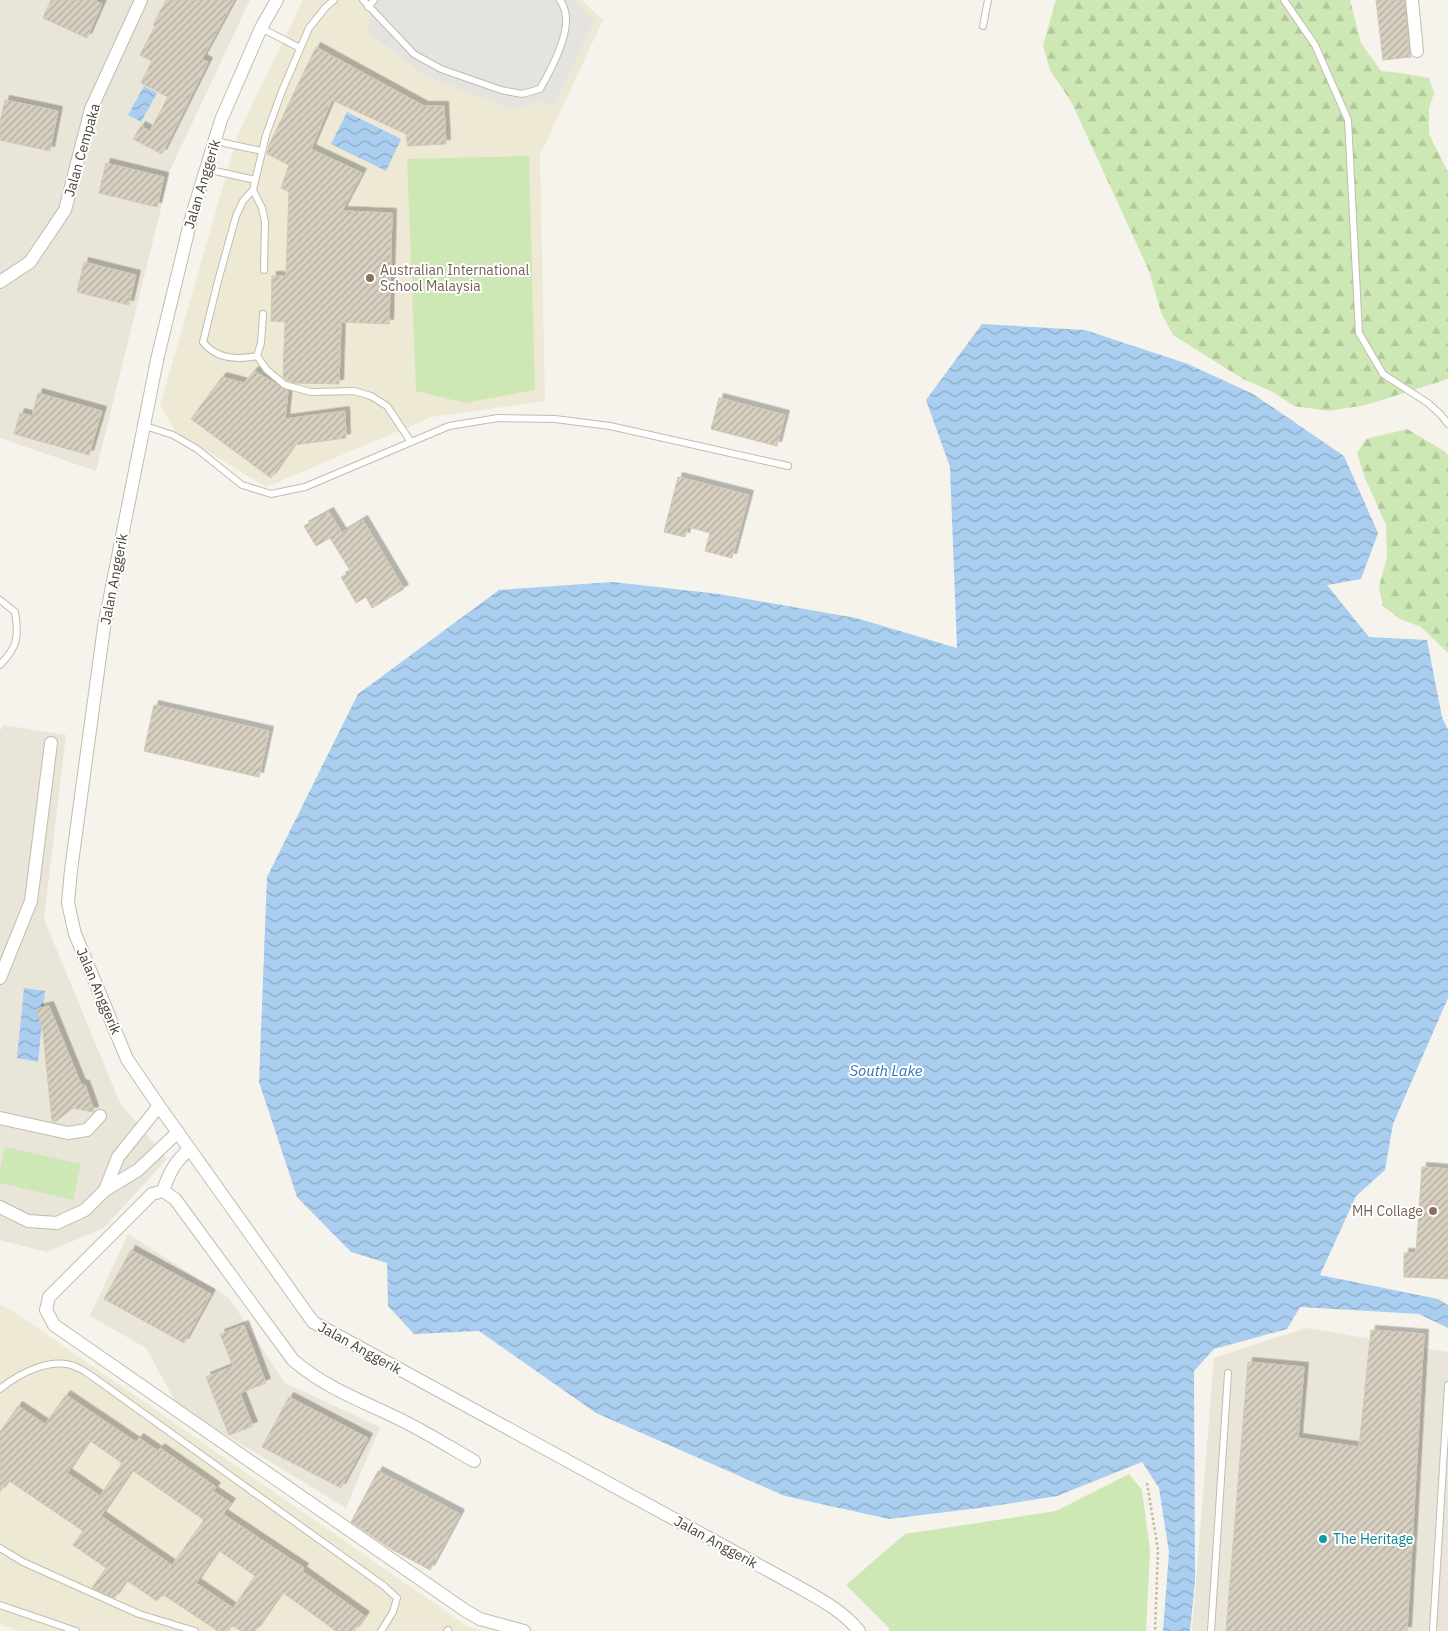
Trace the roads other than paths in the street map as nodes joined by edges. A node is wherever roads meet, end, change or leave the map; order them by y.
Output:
1 (141, 0) edge
2 (277, 0) edge
3 (334, 0) edge
4 (363, 0) edge
5 (374, 0) edge
6 (560, 0) edge
7 (988, 0) edge
8 (1284, 0) edge
9 (1412, 0) edge
10 (368, 7) junction
11 (983, 26) dead end
12 (261, 28) junction
13 (300, 48) junction
14 (1417, 51) dead end
15 (215, 141) junction
16 (262, 151) junction
17 (206, 169) junction
18 (255, 180) junction
19 (252, 190) junction
20 (264, 270) dead end
21 (0, 282) edge
22 (263, 314) dead end
23 (257, 356) junction
24 (1448, 424) edge
25 (145, 426) junction
26 (411, 442) junction
27 (788, 466) dead end
28 (0, 600) edge
29 (0, 665) edge
30 (52, 742) dead end
31 (0, 978) edge
32 (158, 1106) junction
33 (100, 1116) dead end
34 (0, 1118) edge
35 (178, 1132) junction
36 (190, 1149) junction
37 (105, 1190) junction
38 (163, 1191) junction
39 (0, 1207) edge
40 (1228, 1373) dead end
41 (1448, 1385) edge
42 (0, 1389) edge
43 (474, 1461) dead end
44 (0, 1548) edge
45 (0, 1605) edge
46 (76, 1631) edge
47 (195, 1631) edge
48 (381, 1631) edge
49 (524, 1631) edge
50 (859, 1631) edge
51 (1211, 1631) edge
52 (1433, 1631) edge

1 - 21 street, Jalan Cempaka
2 - 12 street, Jalan Anggerik
3 - 13 lane
4 - 10 lane
5 - 10 lane
6 - 10 lane
7 - 11 lane
8 - 24 lane
9 - 14 street
12 - 13 lane
12 - 15 street, Jalan Anggerik
13 - 16 lane
15 - 16 lane
15 - 17 street, Jalan Anggerik
16 - 18 lane
17 - 18 lane
17 - 25 street, Jalan Anggerik
18 - 19 lane
19 - 20 lane
19 - 23 lane
22 - 23 lane
23 - 26 lane
25 - 26 lane
25 - 32 street, Jalan Anggerik
26 - 27 lane
28 - 29 lane
30 - 31 street
32 - 35 street, Jalan Anggerik
32 - 37 street
33 - 34 street
35 - 36 street, Jalan Anggerik
35 - 37 street
36 - 38 street
36 - 50 street, Jalan Anggerik
37 - 39 street
38 - 43 street
38 - 49 street
40 - 51 lane
41 - 52 lane
42 - 48 lane
44 - 47 lane
45 - 46 lane

